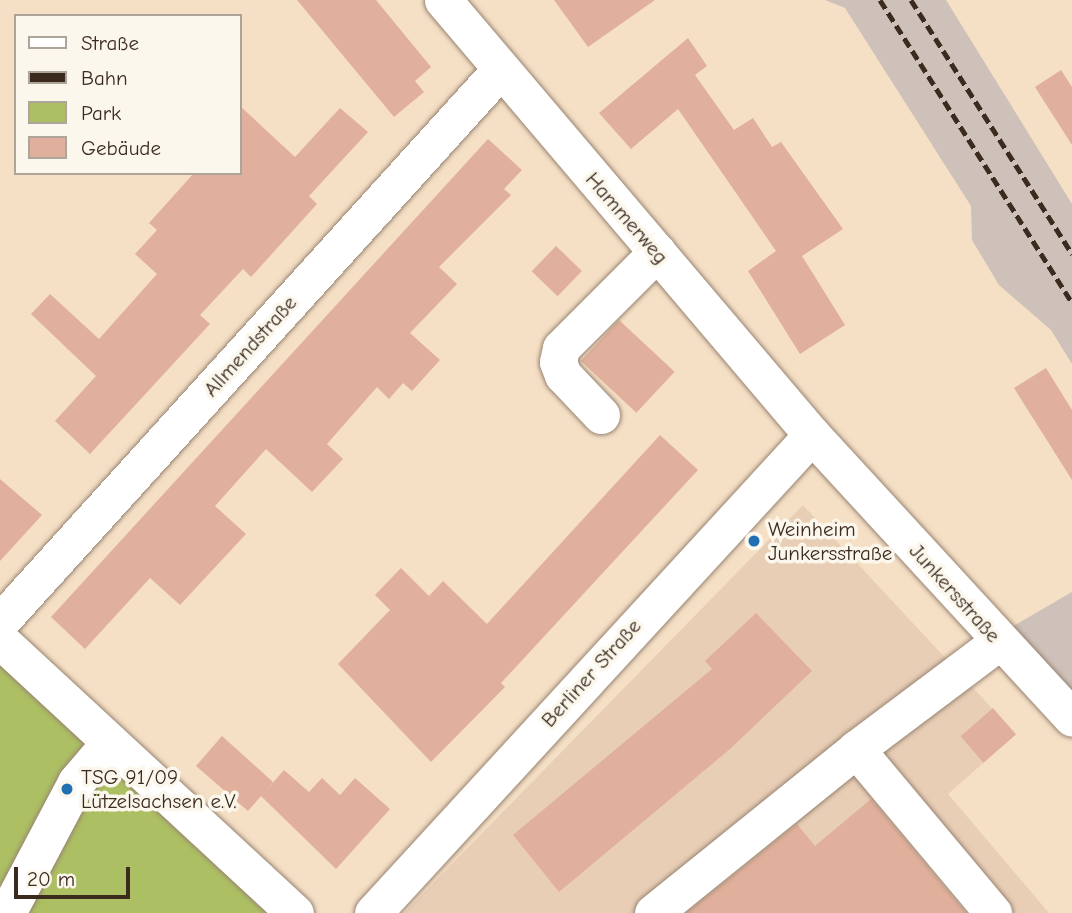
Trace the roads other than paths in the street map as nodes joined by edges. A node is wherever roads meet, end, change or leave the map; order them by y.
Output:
1 (443, 0) edge
2 (500, 69) junction
3 (657, 252) junction
4 (601, 415) dead end
5 (812, 435) junction
6 (0, 622) edge
7 (0, 640) edge
8 (1000, 641) junction
9 (1072, 718) edge
10 (110, 742) junction
11 (856, 749) junction
12 (7, 913) edge
13 (295, 913) edge
14 (373, 913) edge
15 (653, 913) edge
16 (993, 913) edge

1 - 2 street, Hammerweg
2 - 3 street, Hammerweg
2 - 6 street, Allmendstraße
3 - 4 street
3 - 5 street, Hammerweg
5 - 8 street, Junkersstraße
5 - 14 street, Berliner Straße
7 - 10 street
8 - 9 street, Junkersstraße
8 - 11 street
10 - 12 street
10 - 13 street
11 - 15 street
11 - 16 street

